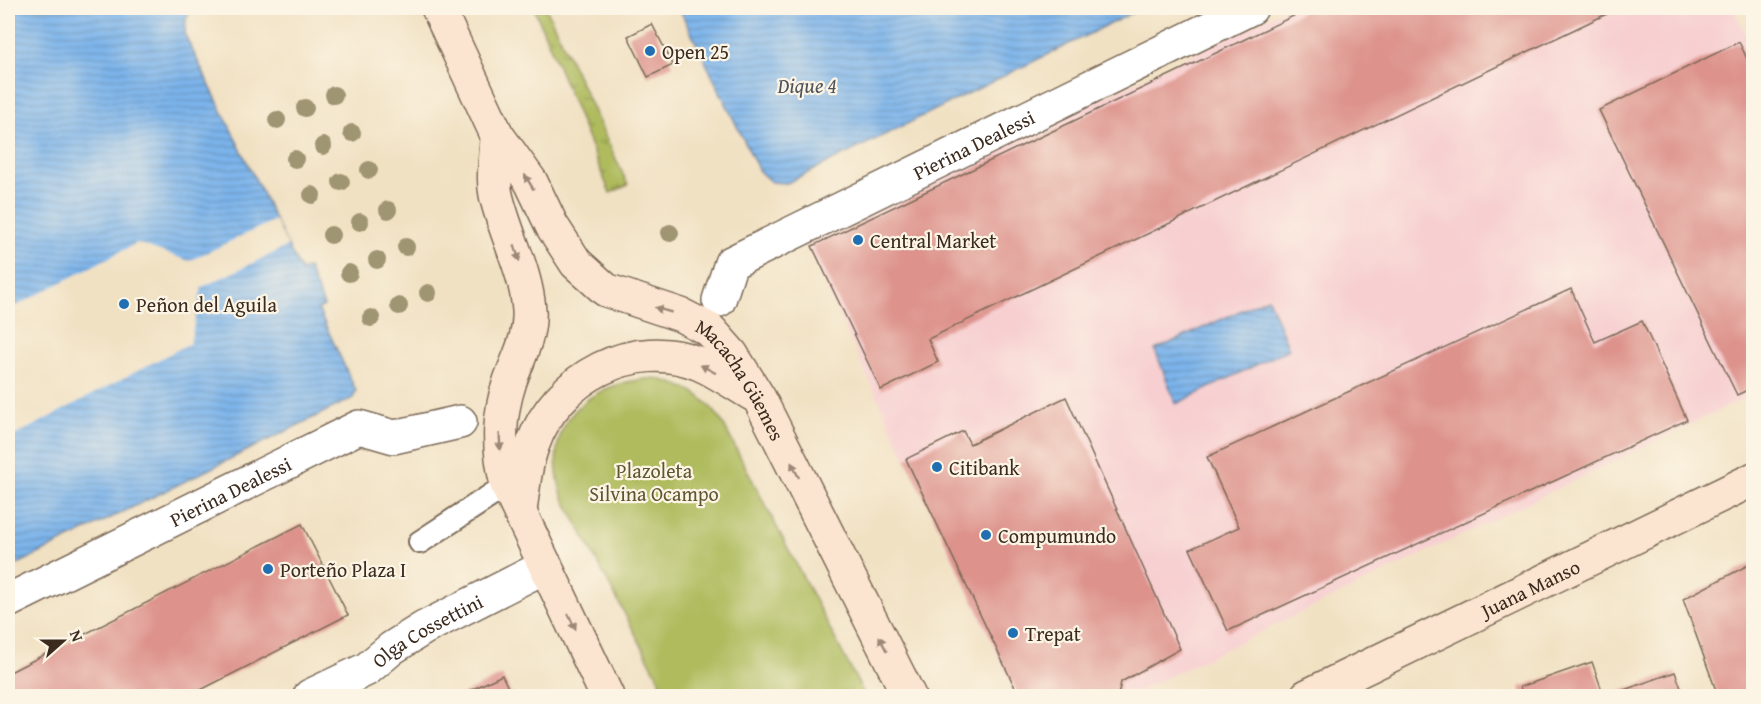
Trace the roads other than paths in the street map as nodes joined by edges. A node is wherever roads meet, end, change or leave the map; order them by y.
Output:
1 (438, 8) edge
2 (1251, 8) edge
3 (497, 135) junction
4 (719, 300) dead end
5 (759, 398) junction
6 (460, 423) dead end
7 (1754, 478) edge
8 (513, 498) junction
9 (420, 542) dead end
10 (546, 566) junction
11 (8, 601) edge
12 (310, 696) edge
13 (607, 696) edge
14 (909, 696) edge
15 (1307, 696) edge

1 - 3 main road, Macacha Güemes
2 - 4 street, Pierina Dealessi
5 -> 3 main road, Macacha Güemes
3 -> 8 main road, Macacha Güemes
5 -> 8 main road
14 -> 5 main road, Macacha Güemes
6 - 11 street, Pierina Dealessi
7 - 15 main road, Juana Manso
8 - 9 lane
8 - 10 main road, Macacha Güemes
10 - 12 street, Olga Cossettini
10 -> 13 main road, Macacha Güemes

